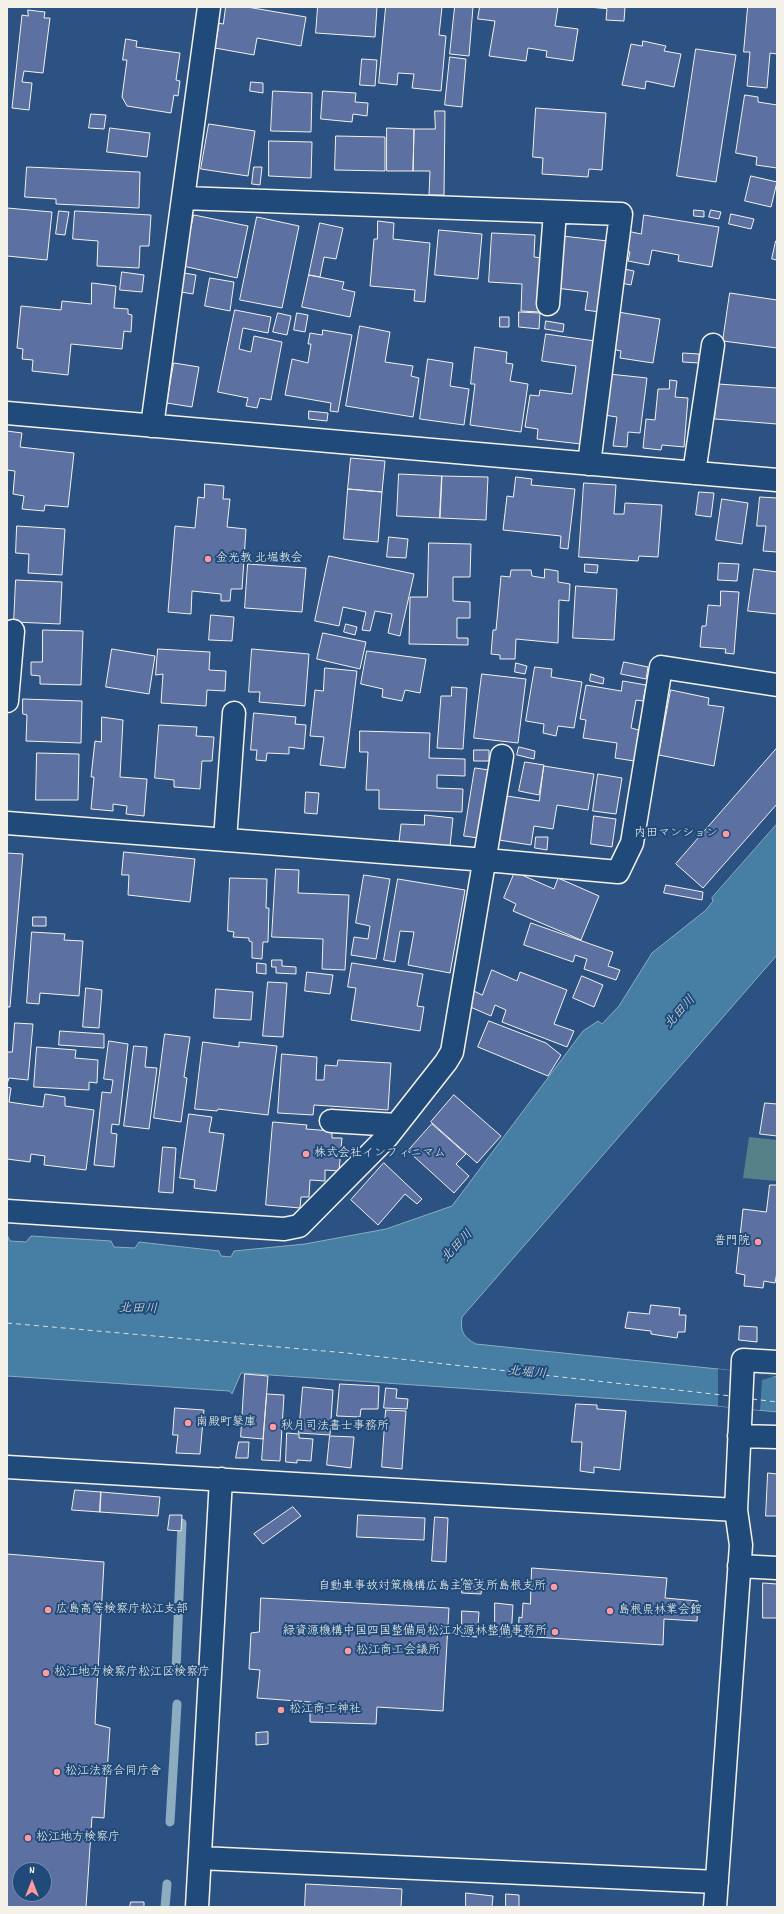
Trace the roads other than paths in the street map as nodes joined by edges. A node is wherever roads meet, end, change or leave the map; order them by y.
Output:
1 (209, 7) edge
2 (183, 198) junction
3 (555, 212) junction
4 (548, 304) dead end
5 (713, 345) dead end
6 (7, 413) edge
7 (152, 426) junction
8 (589, 464) junction
9 (694, 473) junction
10 (777, 480) edge
11 (13, 632) dead end
12 (777, 685) edge
13 (7, 701) edge
14 (234, 713) dead end
15 (502, 756) dead end
16 (7, 823) edge
17 (225, 840) junction
18 (486, 860) junction
19 (331, 1121) dead end
20 (396, 1125) junction
21 (7, 1211) edge
22 (777, 1362) edge
23 (739, 1436) junction
24 (777, 1437) edge
25 (7, 1467) edge
26 (221, 1479) junction
27 (736, 1510) junction
28 (739, 1566) junction
29 (777, 1568) edge
30 (200, 1858) junction
31 (717, 1882) junction
32 (197, 1907) edge
33 (715, 1907) edge

1 - 2 street
2 - 3 street
2 - 7 street
3 - 4 street
3 - 8 street
5 - 9 street
6 - 7 street
7 - 8 street
8 - 9 street
9 - 10 street
11 - 13 street
12 - 18 street
14 - 17 street
15 - 18 street
16 - 17 street
17 - 18 street
18 - 20 street
19 - 20 street
20 - 21 street
22 - 23 street
23 - 24 street
23 - 27 street
25 - 26 street
26 - 27 street
26 - 30 street
27 - 28 street
28 - 29 street
28 - 31 street
30 - 31 street
30 - 32 street
31 - 33 street

